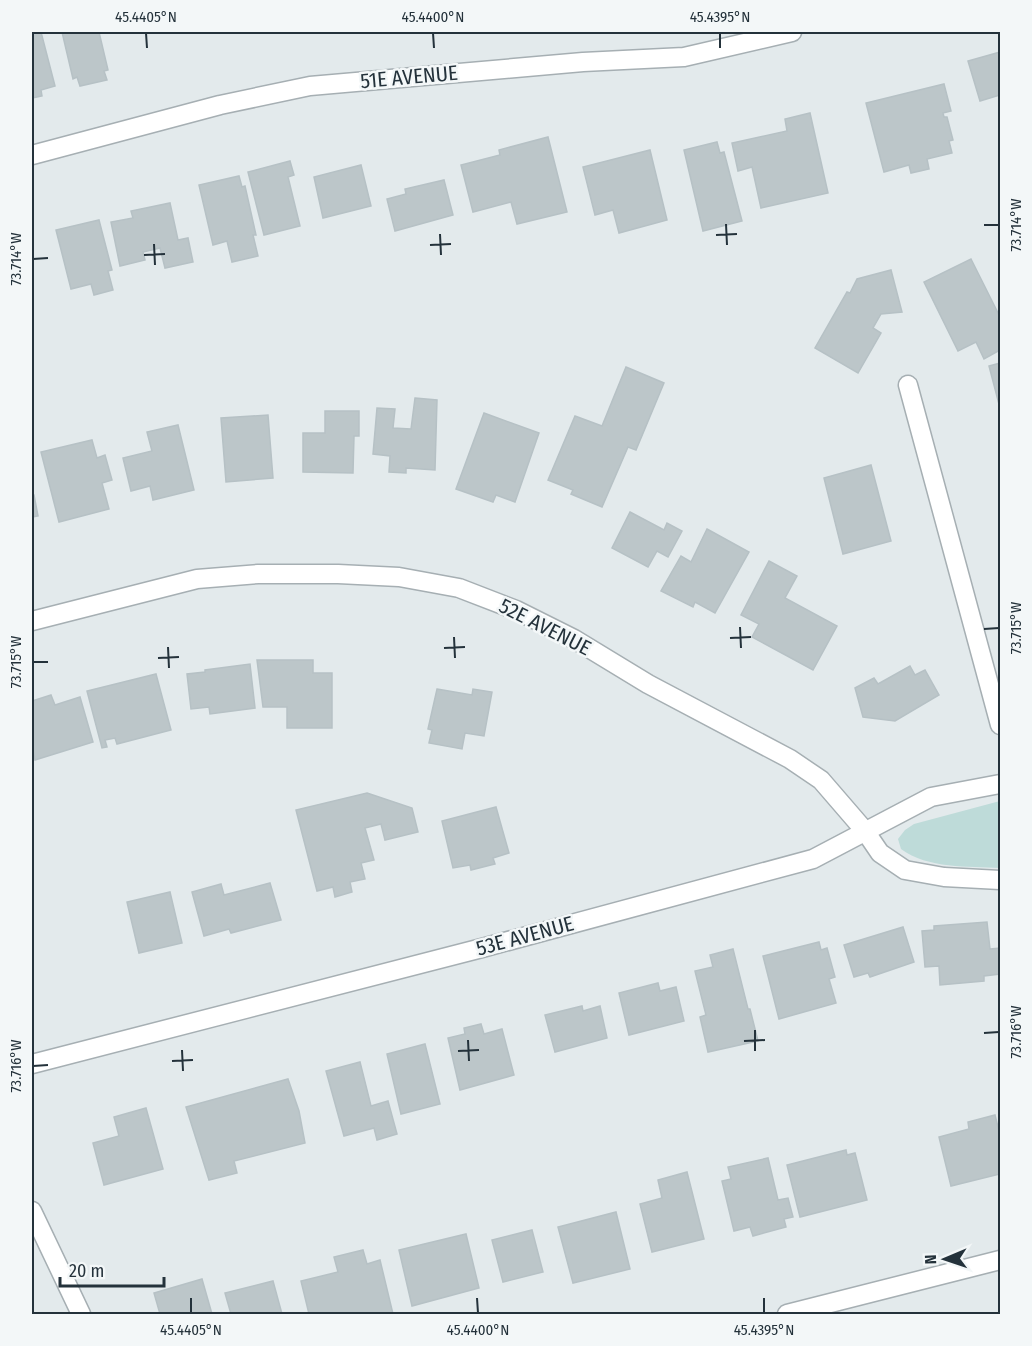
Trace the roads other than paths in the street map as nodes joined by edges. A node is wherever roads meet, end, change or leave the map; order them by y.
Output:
1 (792, 32) edge
2 (32, 155) edge
3 (908, 385) dead end
4 (32, 621) edge
5 (1000, 725) edge
6 (1000, 784) edge
7 (865, 831) junction
8 (1000, 880) edge
9 (32, 1064) edge
10 (32, 1211) edge
11 (1000, 1260) edge
12 (81, 1314) edge
13 (787, 1314) edge

1 - 2 street, 51E AVENUE
3 - 5 street
4 - 7 street, 52E AVENUE
6 - 7 street
7 - 8 street
7 - 9 street, 53E AVENUE
10 - 12 street
11 - 13 street

